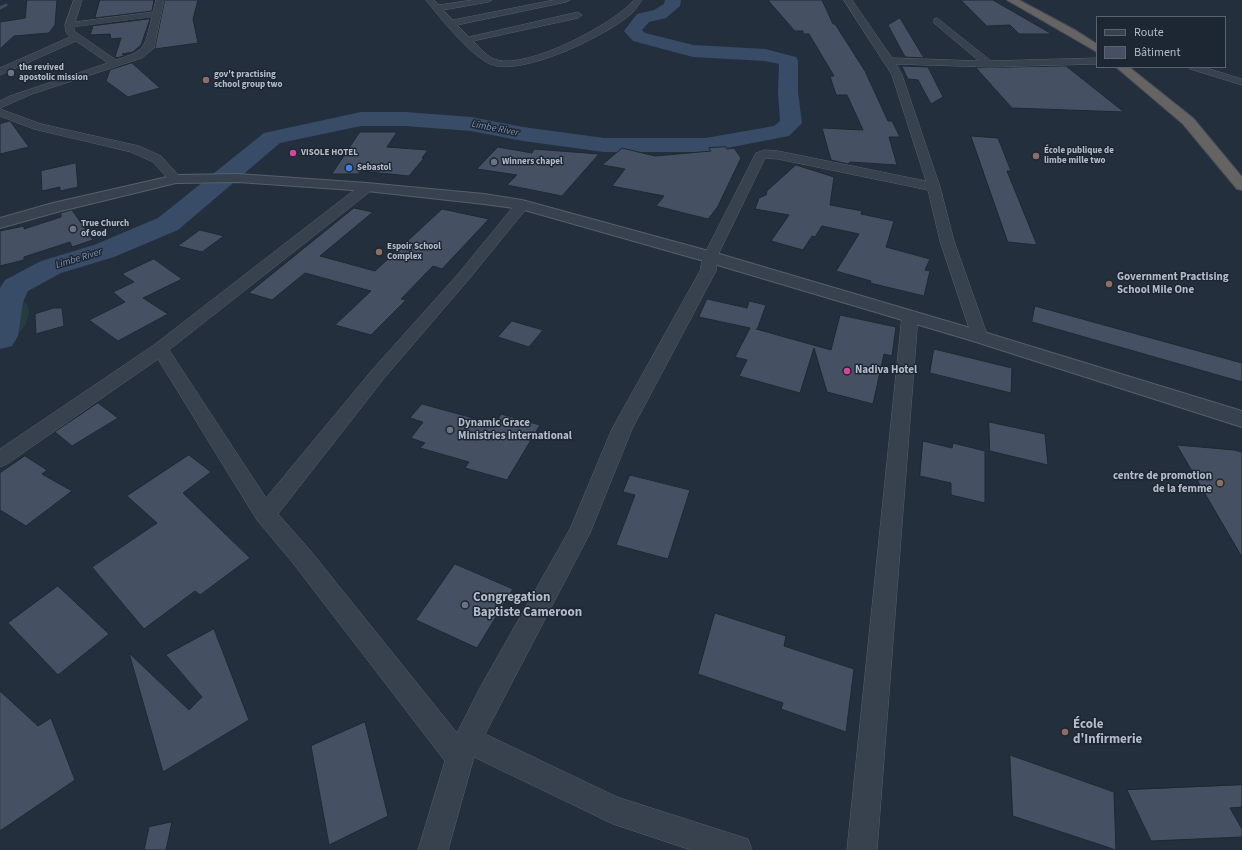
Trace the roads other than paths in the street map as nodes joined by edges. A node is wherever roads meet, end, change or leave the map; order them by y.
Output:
1 (78, 0) edge
2 (160, 0) edge
3 (430, 0) edge
4 (488, 0) edge
5 (564, 0) edge
6 (638, 0) edge
7 (848, 0) edge
8 (1012, 0) edge
9 (438, 8) junction
10 (158, 14) junction
11 (578, 15) junction
12 (937, 21) dead end
13 (452, 23) junction
14 (69, 25) junction
15 (590, 29) junction
16 (77, 37) junction
17 (467, 40) junction
18 (1096, 48) edge
19 (890, 61) junction
20 (1096, 61) edge
21 (115, 64) junction
22 (989, 64) junction
23 (1123, 68) edge
24 (1196, 68) edge
25 (0, 72) edge
26 (1242, 82) edge
27 (0, 104) edge
28 (0, 112) edge
29 (176, 179) junction
30 (1242, 185) edge
31 (367, 187) junction
32 (934, 187) junction
33 (522, 205) junction
34 (0, 223) edge
35 (710, 257) junction
36 (910, 316) junction
37 (980, 337) junction
38 (160, 349) junction
39 (1242, 419) edge
40 (0, 459) edge
41 (265, 514) junction
42 (464, 749) junction
43 (433, 850) edge
44 (737, 850) edge
45 (862, 850) edge

1 - 14 street
2 - 10 street
3 - 9 street
4 - 9 street
5 - 11 street
5 - 13 street
6 - 15 street
7 - 19 street
8 - 18 highway
9 - 13 street
10 - 14 street
10 - 21 street
11 - 15 street
11 - 17 street
12 - 22 street
13 - 17 street
14 - 16 street
15 - 17 street
16 - 21 street
16 - 25 street
19 - 22 street
19 - 32 street
20 - 22 street
21 - 27 street
23 - 30 highway
24 - 26 street
28 - 29 street
29 - 31 street
29 - 34 street
31 - 33 street
31 - 38 street
32 - 35 street
32 - 37 street
33 - 35 street
33 - 41 street
35 - 36 street
35 - 42 street
36 - 37 street
36 - 45 street
37 - 39 street
38 - 40 street
38 - 41 street
41 - 42 street
42 - 43 street
42 - 44 street

